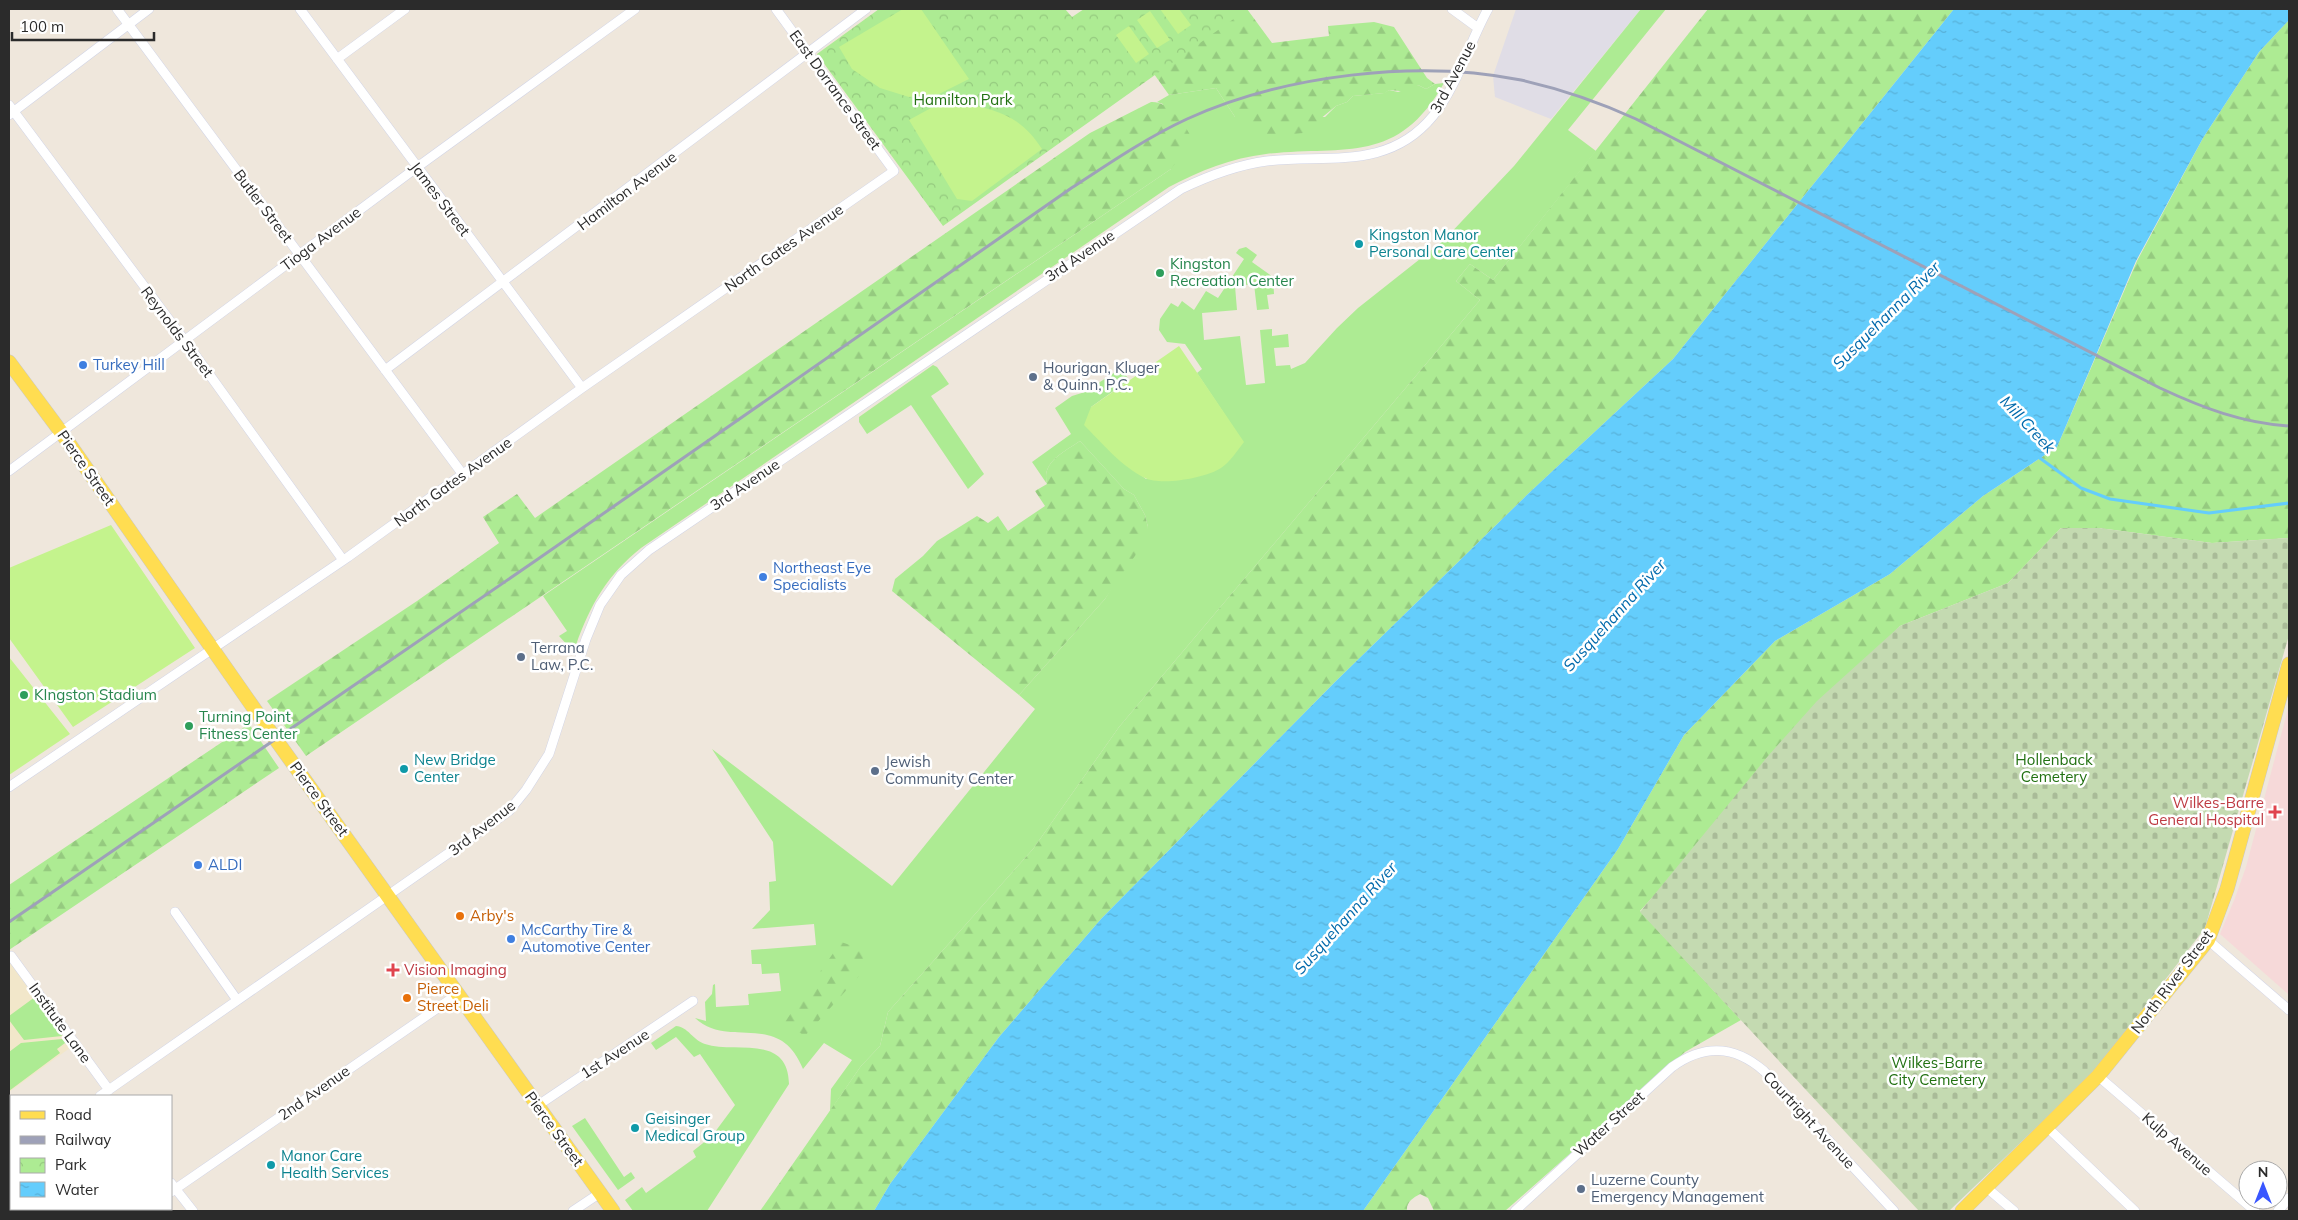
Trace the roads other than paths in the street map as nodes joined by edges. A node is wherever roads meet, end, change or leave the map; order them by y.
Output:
1 (117, 9) edge
2 (149, 9) edge
3 (300, 9) edge
4 (404, 9) edge
5 (635, 9) edge
6 (776, 9) edge
7 (866, 9) edge
8 (1452, 9) edge
9 (1488, 9) edge
10 (128, 24) junction
11 (1478, 28) junction
12 (810, 53) junction
13 (336, 59) junction
14 (10, 110) edge
15 (416, 168) junction
16 (894, 171) joint
17 (299, 255) junction
18 (504, 283) junction
19 (184, 341) junction
20 (9, 362) edge
21 (385, 370) junction
22 (582, 388) junction
23 (60, 432) junction
24 (9, 471) edge
25 (464, 476) junction
26 (344, 560) junction
27 (213, 648) junction
28 (2289, 664) edge
29 (9, 787) edge
30 (388, 895) junction
31 (175, 912) dead end
32 (2208, 940) junction
33 (10, 956) dead end
34 (458, 994) junction
35 (237, 1000) junction
36 (693, 1001) dead end
37 (2289, 1010) edge
38 (1712, 1050) joint
39 (2098, 1076) junction
40 (105, 1094) edge
41 (537, 1106) junction
42 (2046, 1127) junction
43 (173, 1188) edge
44 (1987, 1188) junction
45 (600, 1193) junction
46 (2289, 1198) edge
47 (193, 1211) edge
48 (573, 1211) edge
49 (613, 1211) edge
50 (1515, 1211) edge
51 (1894, 1211) edge
52 (1962, 1211) edge
53 (2014, 1211) edge
54 (2135, 1211) edge
55 (2255, 1211) edge
56 (2278, 1211) edge

1 - 10 street, Butler Street
2 - 10 street
3 - 13 street, James Street
4 - 13 street
5 - 15 street, Tioga Avenue
6 - 12 street, East Dorrance Street
7 - 12 street, Hamilton Avenue
8 - 11 street
9 - 11 street, 3rd Avenue
10 - 14 street
10 - 17 street, Butler Street
11 - 30 street, 3rd Avenue
12 - 16 street, East Dorrance Street
12 - 18 street, Hamilton Avenue
13 - 15 street, James Street
14 - 19 street, Reynolds Street
15 - 17 street, Tioga Avenue
15 - 18 street, James Street
16 - 22 street, North Gates Avenue
17 - 19 street, Tioga Avenue
17 - 21 street, Butler Street
18 - 21 street, Hamilton Avenue
18 - 22 street, James Street
19 - 23 street, Tioga Avenue
19 - 26 street, Reynolds Street
20 - 23 main road, Pierce Street
21 - 25 street, Butler Street
22 - 25 street, North Gates Avenue
23 - 24 street, Tioga Avenue
23 - 27 main road, Pierce Street
25 - 26 street, North Gates Avenue
26 - 27 street, North Gates Avenue
27 - 29 street, North Gates Avenue
27 - 30 main road, Pierce Street
28 - 32 main road, North River Street
30 - 34 main road, Pierce Street
30 - 35 street, 3rd Avenue
31 - 35 street
32 - 37 street
32 - 39 main road, North River Street
33 - 40 street, Institute Lane
34 - 41 main road, Pierce Street
34 - 43 street, 2nd Avenue
35 - 40 street, 3rd Avenue
36 - 41 street, 1st Avenue
38 - 50 street, Water Street
38 - 51 street, Courtright Avenue
39 - 42 main road, North River Street
39 - 55 street, Kulp Avenue
41 - 45 main road, Pierce Street
42 - 44 main road, North River Street
42 - 54 street
43 - 47 street
44 - 52 main road, North River Street
44 - 53 street
45 - 48 street
45 - 49 main road, Pierce Street
46 - 56 street

